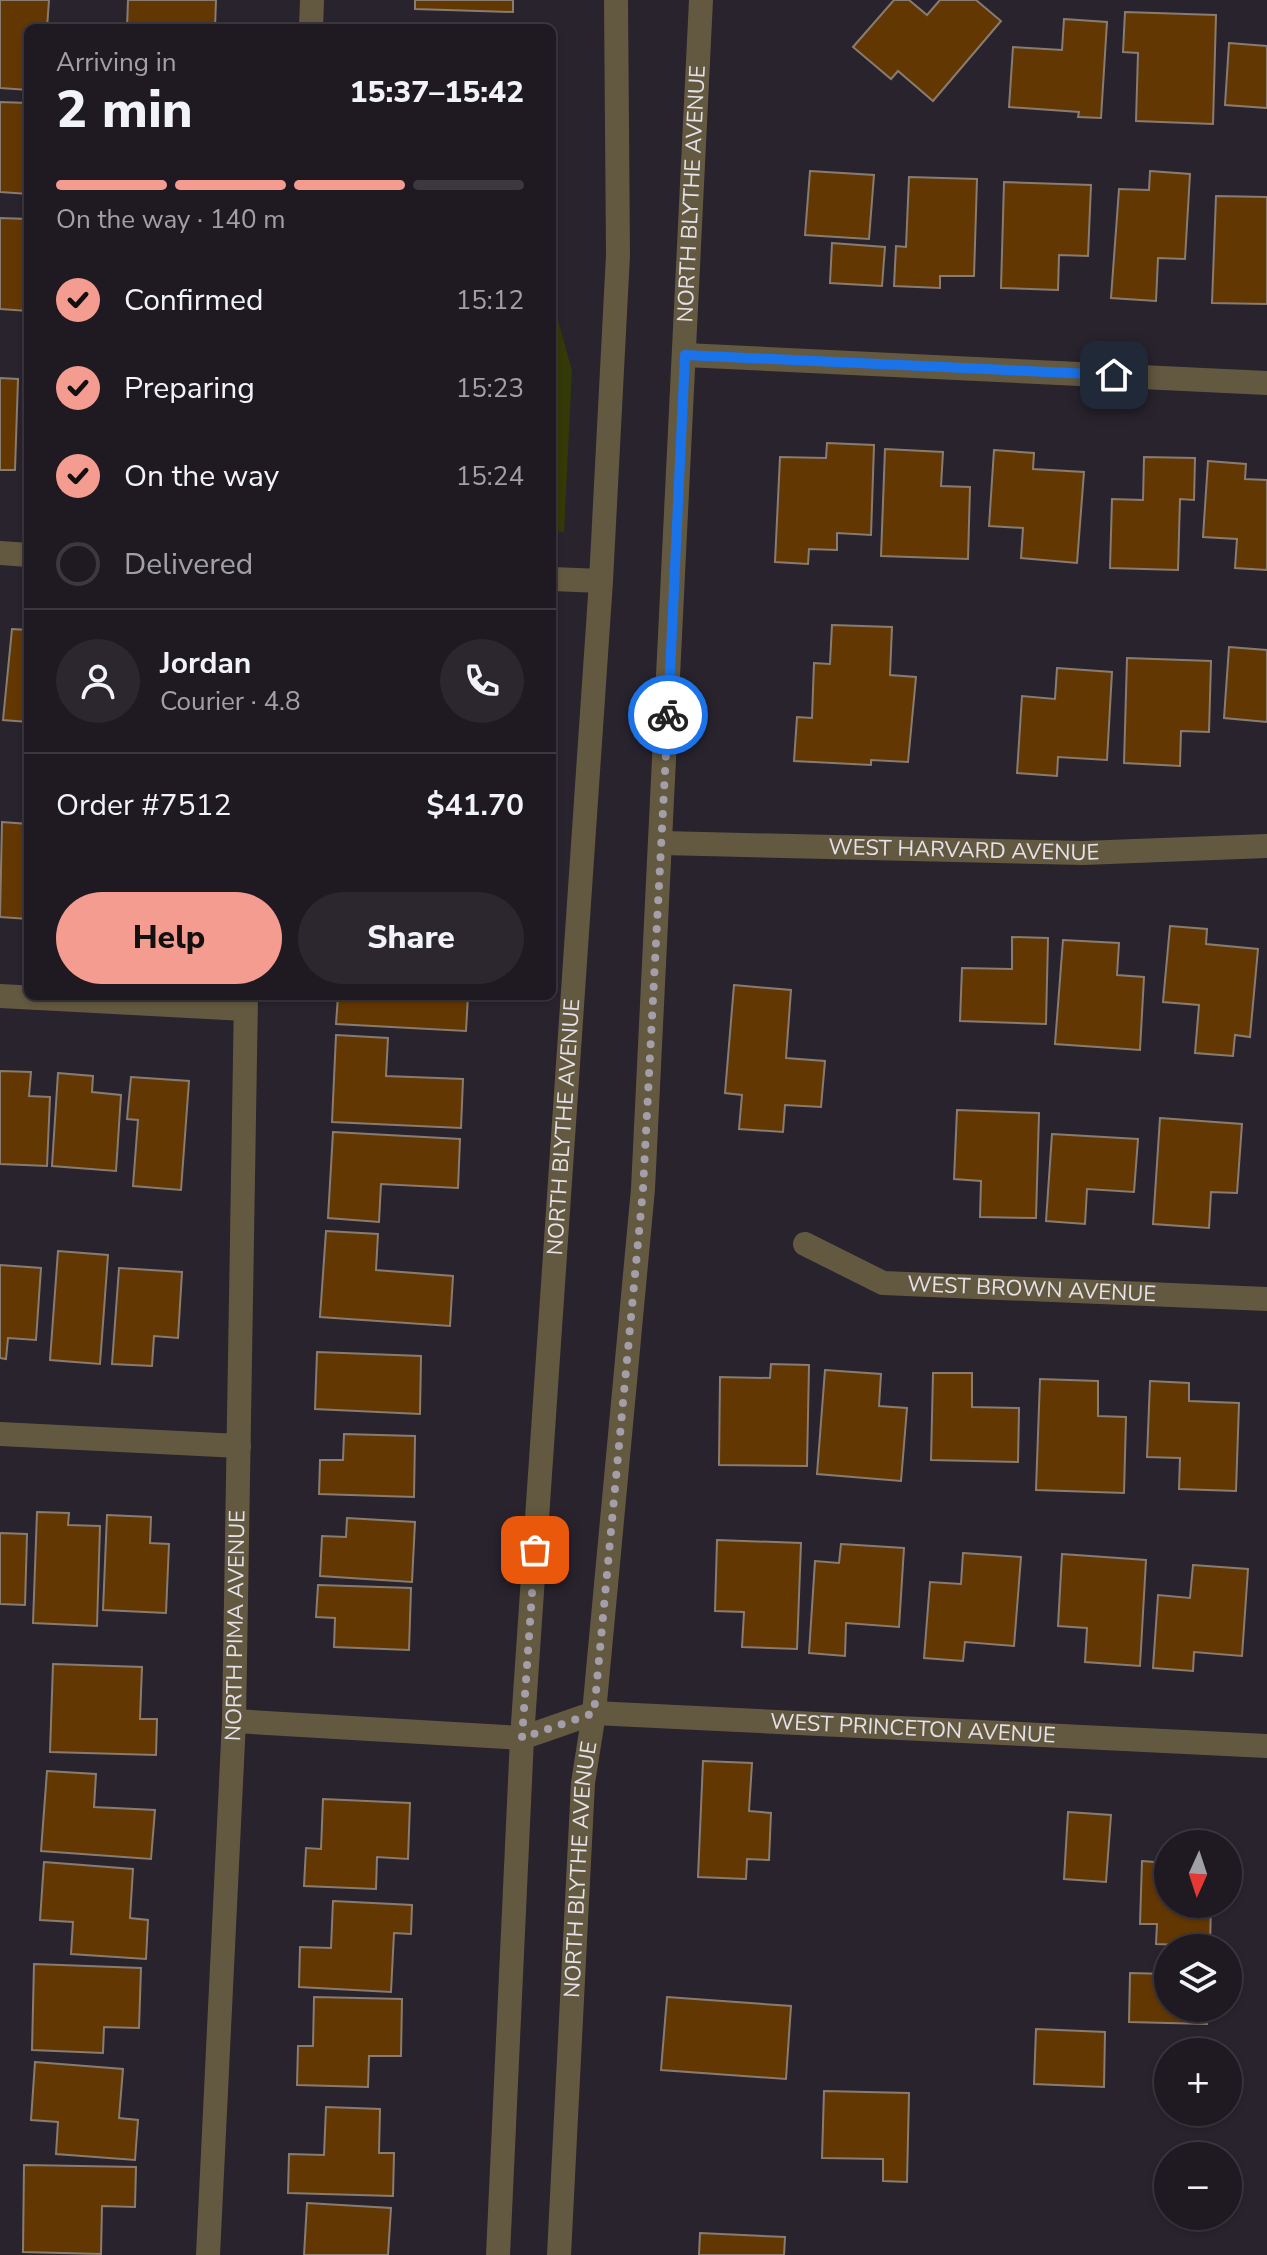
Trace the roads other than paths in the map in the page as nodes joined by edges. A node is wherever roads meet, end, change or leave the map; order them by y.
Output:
1 (312, 0) edge
2 (616, 0) edge
3 (701, 0) edge
4 (311, 24) edge
5 (685, 355) junction
6 (1267, 383) edge
7 (0, 553) edge
8 (24, 555) edge
9 (556, 579) edge
10 (601, 581) junction
11 (662, 843) junction
12 (1267, 846) edge
13 (0, 996) edge
14 (24, 997) edge
15 (164, 1000) edge
16 (246, 1002) edge
17 (805, 1244) dead end
18 (1267, 1299) edge
19 (0, 1434) edge
20 (239, 1446) junction
21 (594, 1713) junction
22 (234, 1721) junction
23 (522, 1738) junction
24 (1267, 1746) edge
25 (208, 2255) edge
26 (498, 2255) edge
27 (559, 2255) edge

1 - 4 street
2 - 10 street, NORTH BLYTHE AVENUE
3 - 5 street, NORTH BLYTHE AVENUE
5 - 6 street
5 - 11 street, NORTH BLYTHE AVENUE
7 - 8 street
9 - 10 street
10 - 23 street, NORTH BLYTHE AVENUE
11 - 12 street, WEST HARVARD AVENUE
11 - 21 street, NORTH BLYTHE AVENUE
13 - 14 street
15 - 16 street
16 - 20 street, NORTH PIMA AVENUE
17 - 18 street, WEST BROWN AVENUE
19 - 20 street
20 - 22 street, NORTH PIMA AVENUE
21 - 23 street, WEST PRINCETON AVENUE
21 - 24 street, WEST PRINCETON AVENUE
21 - 27 street, NORTH BLYTHE AVENUE
22 - 23 street
22 - 25 street, NORTH PIMA AVENUE
23 - 26 street, NORTH BLYTHE AVENUE

